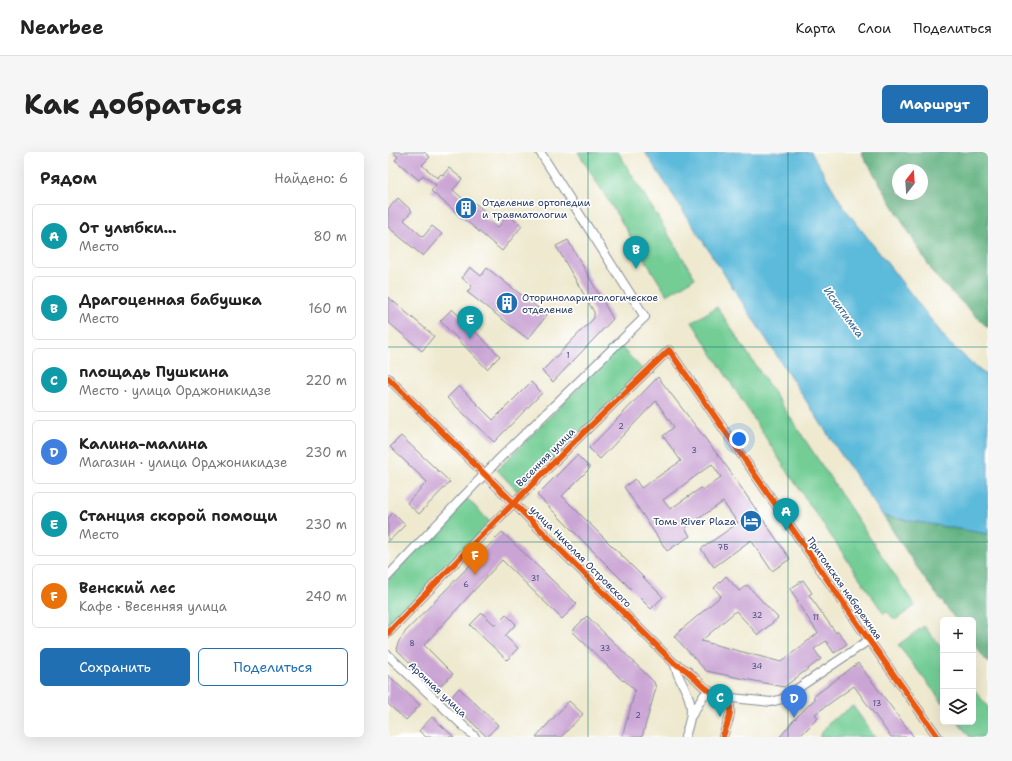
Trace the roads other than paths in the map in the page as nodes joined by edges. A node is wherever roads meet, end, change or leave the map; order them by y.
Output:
1 (540, 152) edge
2 (668, 350) joint
3 (388, 378) edge
4 (485, 473) junction
5 (514, 502) junction
6 (388, 576) edge
7 (388, 633) edge
8 (869, 640) junction
9 (388, 655) edge
10 (675, 664) junction
11 (711, 693) junction
12 (722, 697) junction
13 (692, 716) junction
14 (475, 737) edge
15 (685, 737) edge
16 (723, 737) edge
17 (938, 737) edge

1 - 4 street
2 - 5 street, Весенняя улица
2 - 8 street, Притомская набережная
3 - 4 street, улица Николая Островского
4 - 5 street, улица Николая Островского
4 - 6 street
5 - 7 street, Весенняя улица
5 - 10 street, улица Николая Островского
8 - 12 street
8 - 17 street, Притомская набережная
9 - 14 street, Арочная улица
10 - 11 street, улица Николая Островского
10 - 13 street
11 - 12 street
11 - 13 street
12 - 16 street
13 - 15 street

